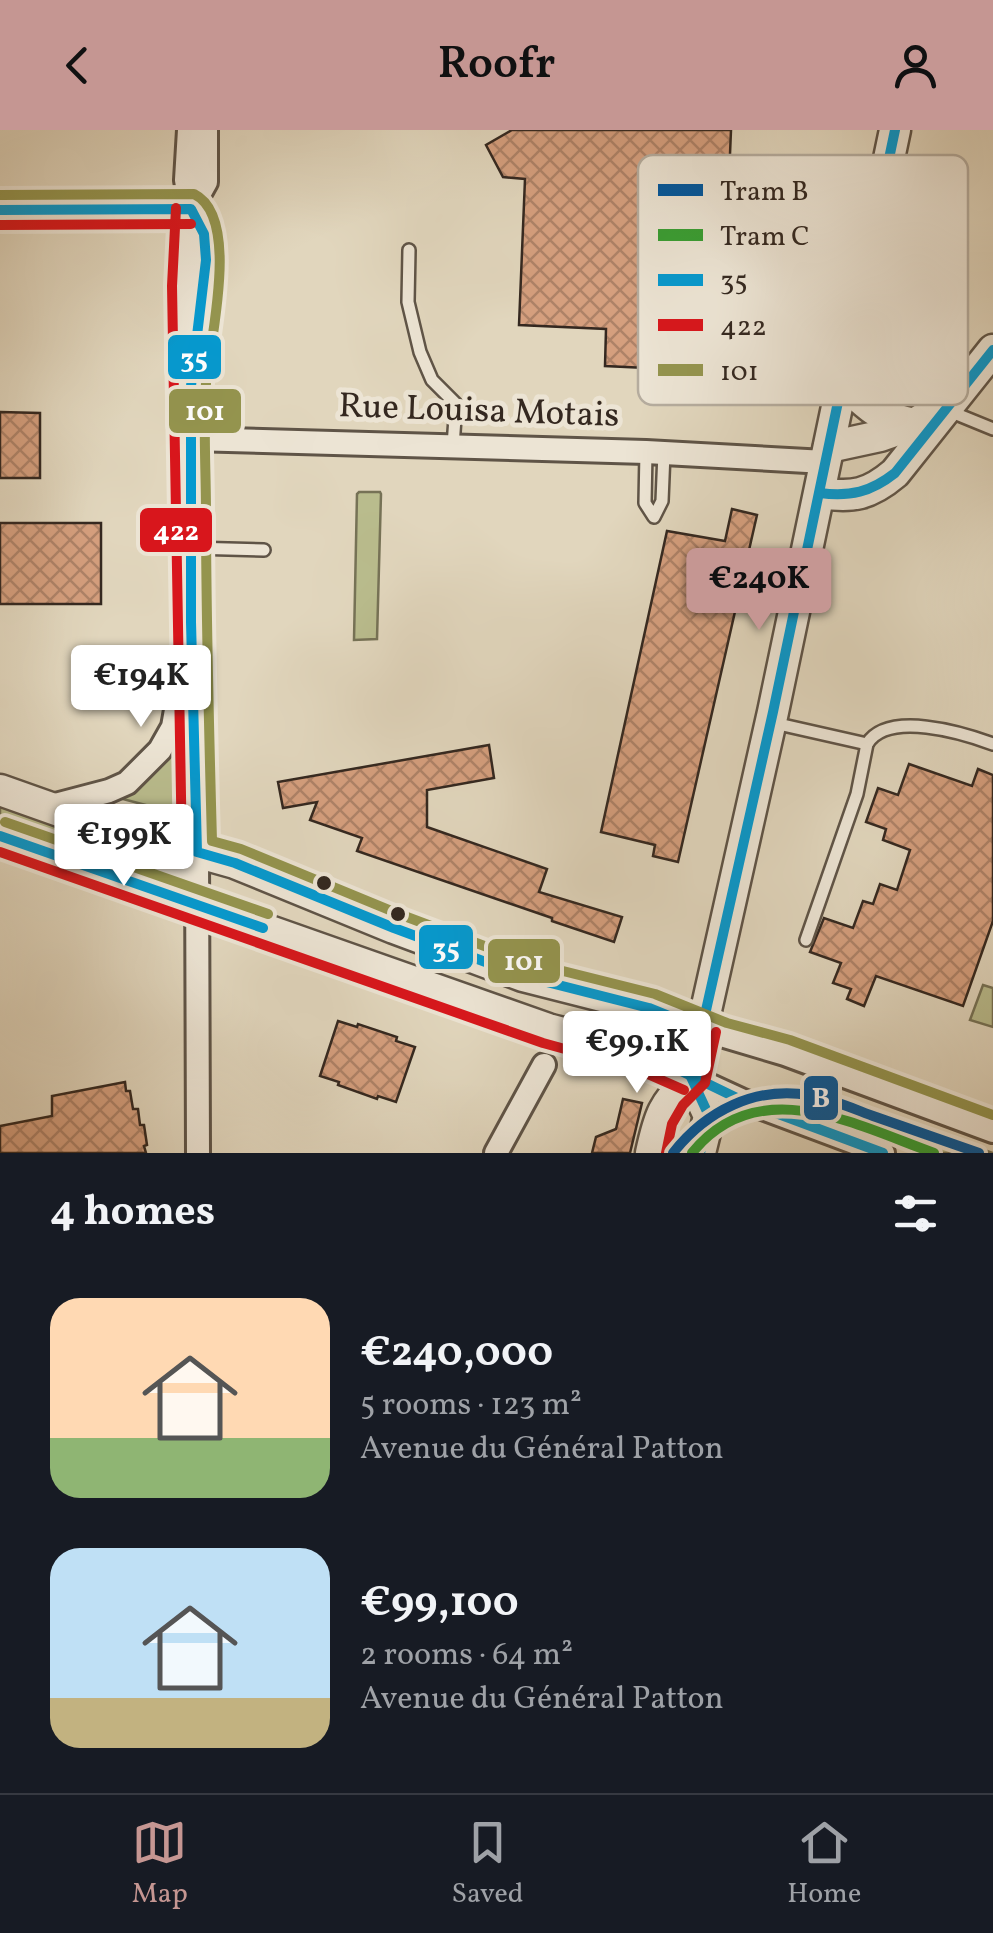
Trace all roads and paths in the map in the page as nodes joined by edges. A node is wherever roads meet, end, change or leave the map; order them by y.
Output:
1 (189, 130) edge
2 (206, 130) edge
3 (895, 130) edge
4 (890, 155) edge
5 (190, 209) junction
6 (0, 210) edge
7 (409, 250) dead end
8 (993, 350) edge
9 (968, 381) edge
10 (837, 405) edge
11 (867, 405) edge
12 (948, 405) junction
13 (914, 424) junction
14 (993, 429) edge
15 (880, 436) junction
16 (191, 439) junction
17 (453, 446) junction
18 (827, 454) junction
19 (896, 473) junction
20 (820, 493) junction
21 (191, 548) junction
22 (264, 550) dead end
23 (191, 622) junction
24 (770, 722) junction
25 (867, 744) junction
26 (993, 744) edge
27 (0, 790) edge
28 (48, 806) junction
29 (0, 827) edge
30 (0, 836) edge
31 (197, 852) junction
32 (197, 904) junction
33 (806, 940) dead end
34 (701, 1029) junction
35 (544, 1066) dead end
36 (691, 1077) junction
37 (993, 1131) edge
38 (198, 1153) edge
39 (496, 1153) edge
40 (651, 1153) edge
41 (700, 1153) edge
42 (883, 1153) edge

1 - 5 street
2 - 5 street
3 - 4 street
5 - 6 street
5 - 16 street
7 - 17 lane
8 - 9 street
10 - 18 street
11 - 13 street
12 - 13 street
12 - 14 lane
12 - 19 street
13 - 15 street
15 - 18 street
15 - 19 street
16 - 17 street, Rue Louisa Motais
16 - 21 street
17 - 18 street, Rue Louisa Motais
18 - 20 street
19 - 20 street
20 - 24 street
21 - 22 lane
21 - 23 street
23 - 28 street
23 - 31 street
24 - 25 lane
24 - 34 street
25 - 26 lane
25 - 33 lane
27 - 28 street
28 - 31 street
29 - 31 street
30 - 32 street
31 - 32 street
31 - 34 street
32 - 36 street
32 - 38 street
34 - 36 street
34 - 37 street
35 - 39 street
36 - 40 street
36 - 41 street
36 - 42 street

